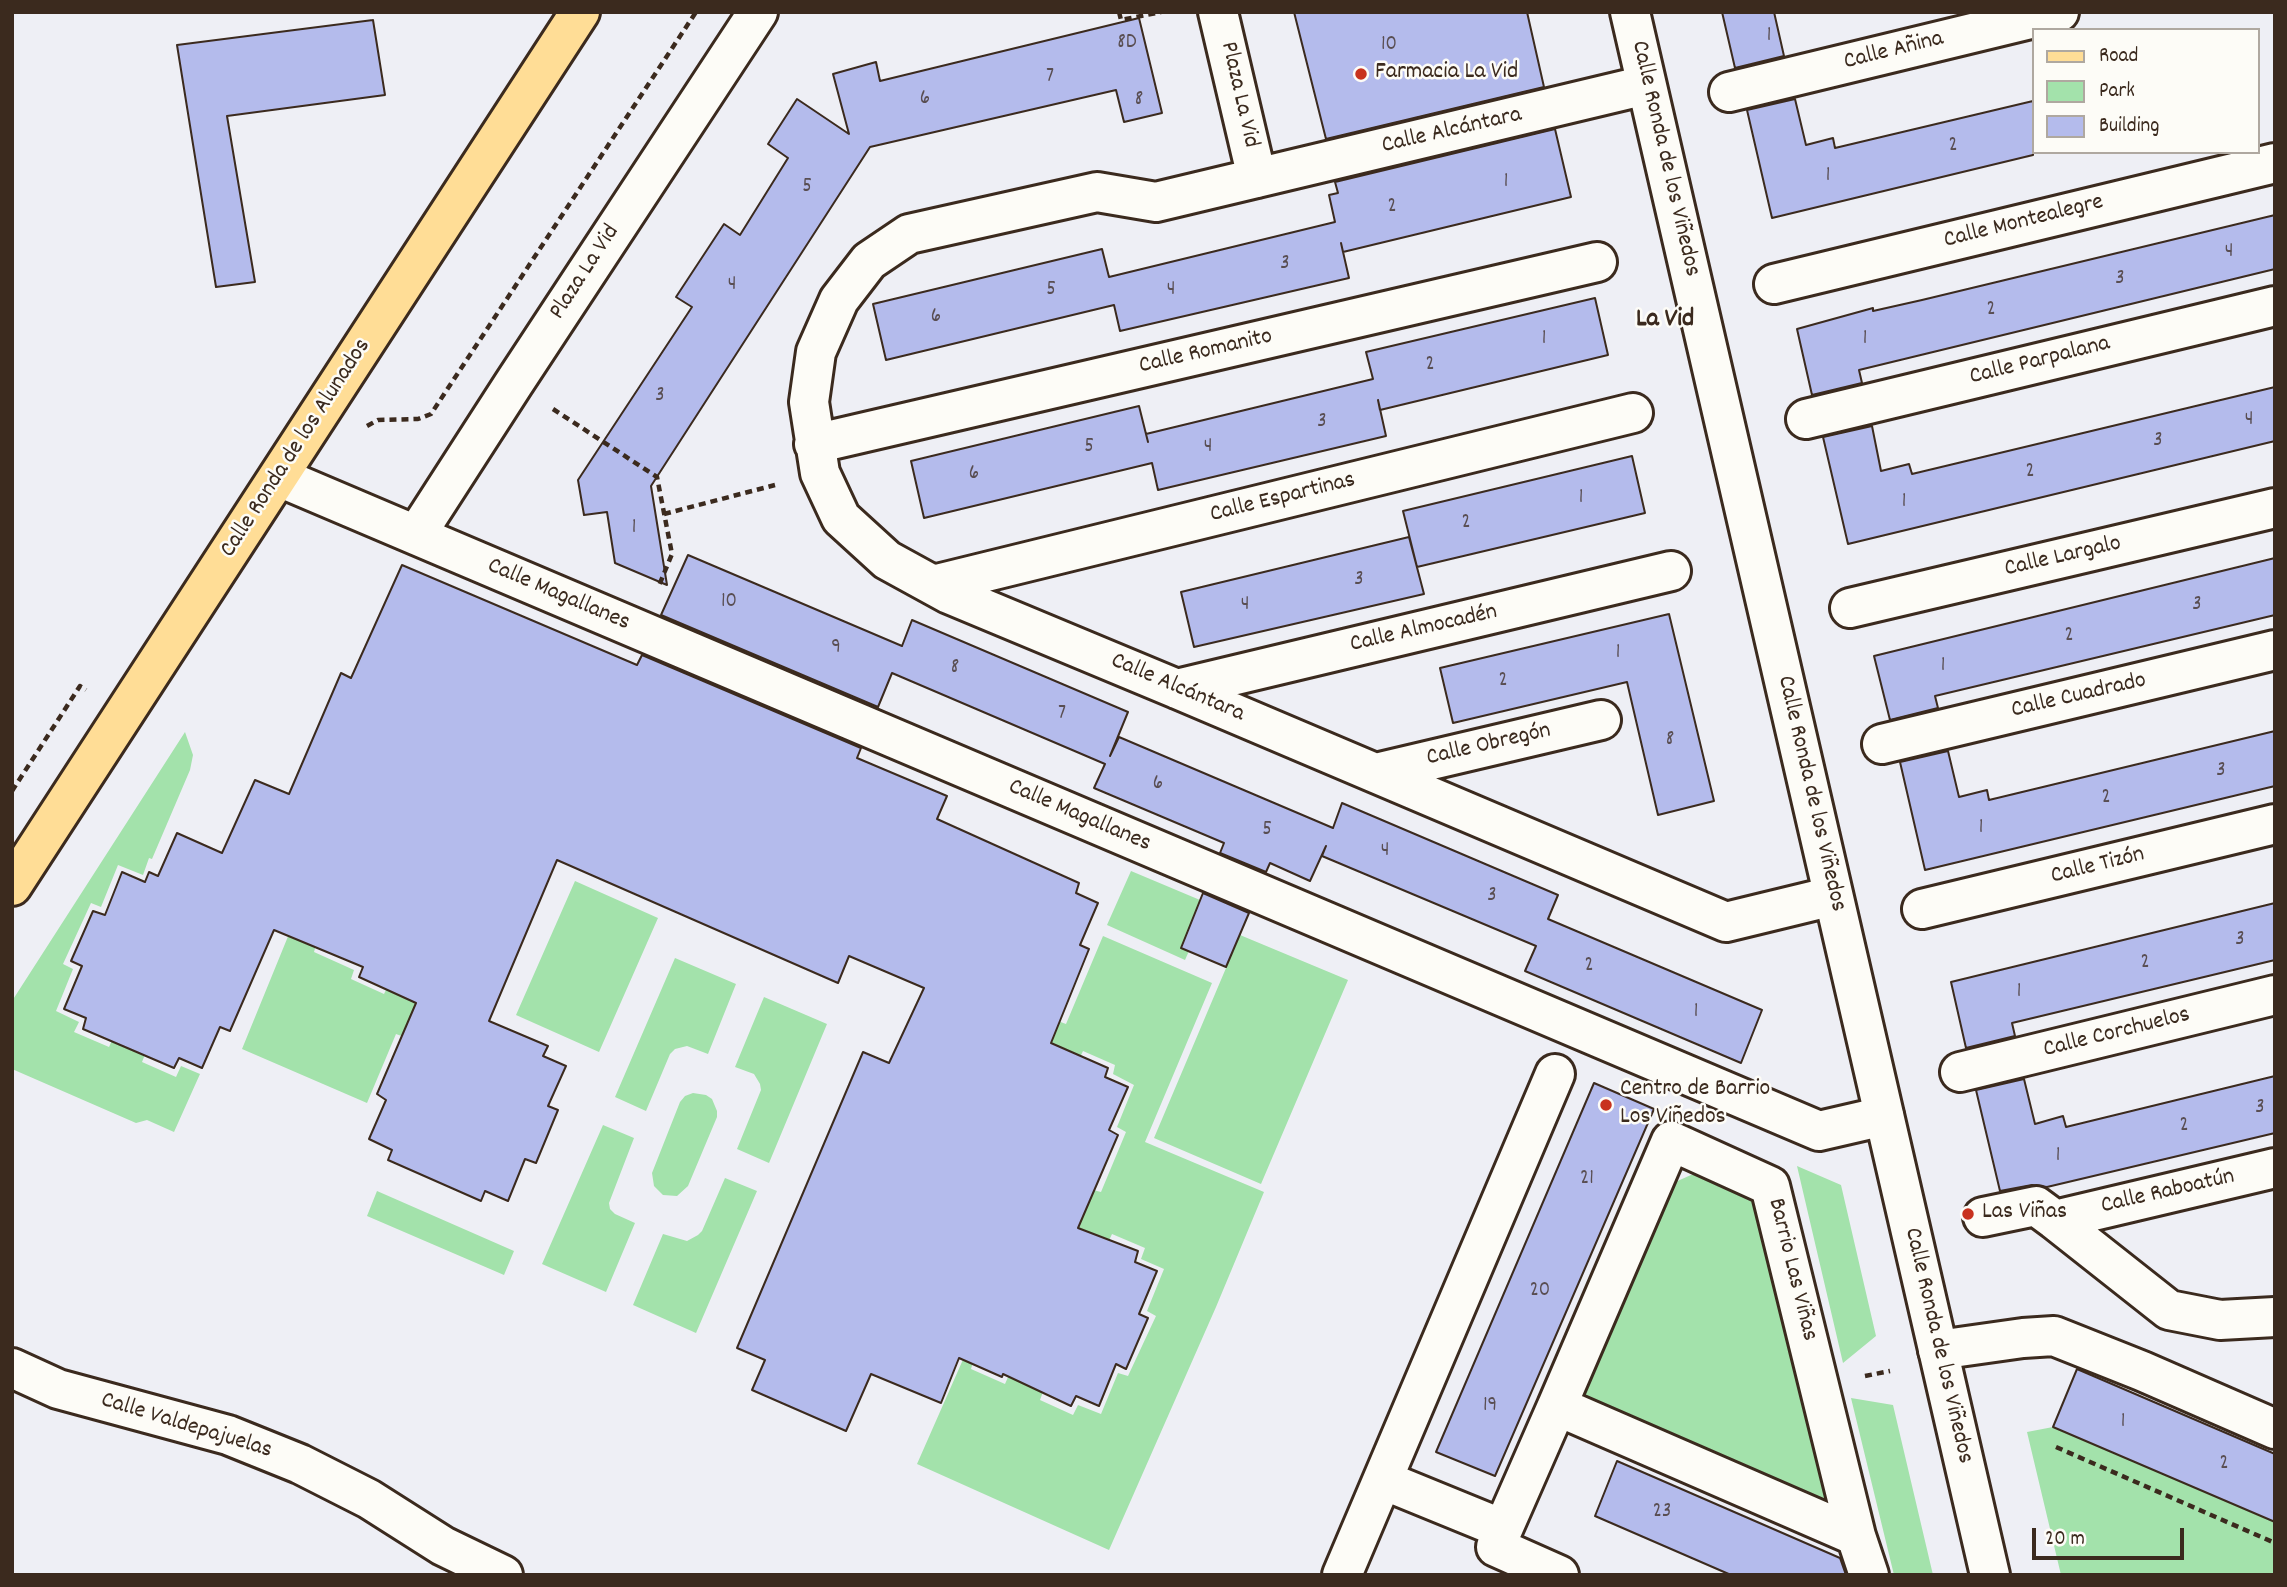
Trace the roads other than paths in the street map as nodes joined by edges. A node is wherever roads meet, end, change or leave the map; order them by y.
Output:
1 (580, 12) edge
2 (758, 12) edge
3 (1218, 12) edge
4 (1630, 12) edge
5 (2059, 12) edge
6 (1646, 85) junction
7 (1729, 92) dead end
8 (2275, 163) edge
9 (1257, 178) junction
10 (1597, 262) dead end
11 (1774, 284) dead end
12 (2275, 306) edge
13 (1633, 413) dead end
14 (1806, 419) dead end
15 (817, 458) junction
16 (279, 477) junction
17 (2275, 508) edge
18 (416, 535) junction
19 (1671, 571) dead end
20 (933, 585) junction
21 (1850, 608) dead end
22 (2275, 650) edge
23 (1177, 689) junction
24 (1601, 720) dead end
25 (1882, 744) dead end
26 (1376, 773) junction
27 (2275, 824) edge
28 (12, 886) edge
29 (1833, 896) junction
30 (1922, 909) dead end
31 (2275, 995) edge
32 (1960, 1072) dead end
33 (1555, 1073) dead end
34 (1884, 1116) junction
35 (2275, 1168) edge
36 (1983, 1217) dead end
37 (2055, 1220) junction
38 (2275, 1317) edge
39 (1938, 1350) junction
40 (12, 1368) edge
41 (1557, 1406) junction
42 (2275, 1429) edge
43 (1383, 1480) junction
44 (1856, 1536) junction
45 (1514, 1554) edge
46 (503, 1575) edge
47 (1342, 1575) edge
48 (1559, 1575) edge
49 (1869, 1575) edge
50 (1990, 1575) edge

1 - 16 main road, Calle Ronda de los Alunados
2 - 18 street, Plaza La Vid
3 - 9 street, Plaza La Vid
4 - 6 street, Calle Ronda de los Viñedos
5 - 7 street, Calle Añina
6 - 9 street, Calle Alcántara
6 - 29 street, Calle Ronda de los Viñedos
8 - 11 street, Calle Montealegre
9 - 15 street, Calle Alcántara
10 - 15 street, Calle Romanito
12 - 14 street, Calle Parpalana
13 - 20 street, Calle Espartinas
15 - 20 street, Calle Alcántara
16 - 18 street, Calle Magallanes
16 - 28 main road, Calle Ronda de los Alunados
17 - 21 street, Calle Largalo
18 - 34 street, Calle Magallanes
19 - 23 street, Calle Almocadén
20 - 23 street, Calle Alcántara
22 - 25 street, Calle Cuadrado
23 - 26 street, Calle Alcántara
24 - 26 street, Calle Obregón
26 - 29 street, Calle Alcántara
27 - 30 street, Calle Tizón
29 - 34 street, Calle Ronda de los Viñedos
31 - 32 street, Calle Corchuelos
33 - 43 street
34 - 39 street, Calle Ronda de los Viñedos
35 - 37 street, Calle Raboatún
36 - 37 street
37 - 38 street
39 - 42 street
39 - 50 street, Calle Ronda de los Viñedos
40 - 46 street, Calle Valdepajuelas
41 - 44 street
41 - 44 street, Barrio Las Viñas
41 - 45 street, Barrio Las Viñas
43 - 45 street
43 - 47 street
44 - 49 street, Barrio Las Viñas
45 - 48 street

